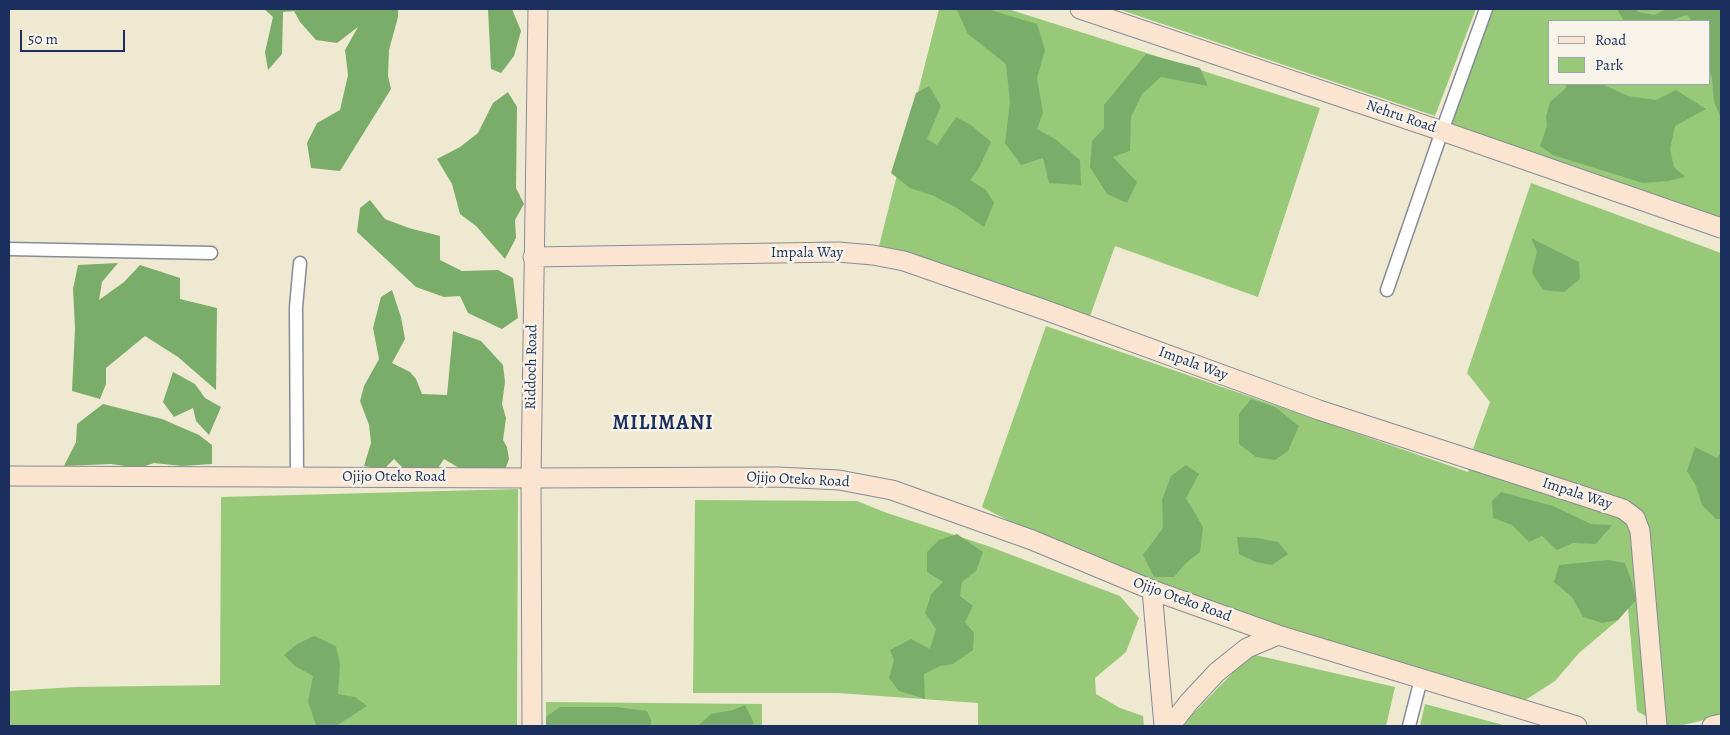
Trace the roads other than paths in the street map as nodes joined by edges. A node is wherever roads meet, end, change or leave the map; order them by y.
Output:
1 (538, 9) edge
2 (1080, 9) edge
3 (1486, 9) edge
4 (1442, 131) junction
5 (1721, 228) edge
6 (9, 249) edge
7 (211, 254) dead end
8 (533, 257) junction
9 (300, 262) dead end
10 (1387, 290) dead end
11 (9, 476) edge
12 (297, 476) junction
13 (531, 478) junction
14 (1152, 590) junction
15 (1278, 635) junction
16 (1421, 679) junction
17 (1721, 724) edge
18 (532, 726) edge
19 (1164, 726) edge
20 (1170, 726) edge
21 (1409, 726) edge
22 (1577, 726) edge
23 (1657, 726) edge
24 (1712, 726) edge

1 - 8 street, Riddoch Road
2 - 4 street, Nehru Road
3 - 4 street
4 - 5 street, Nehru Road
4 - 10 street
6 - 7 street
8 - 13 street, Riddoch Road
8 - 23 street, Impala Way
9 - 12 street
11 - 12 street, Ojijo Oteko Road
12 - 13 street, Ojijo Oteko Road
13 - 14 street, Ojijo Oteko Road
13 - 18 street, Riddoch Road
14 - 15 street, Ojijo Oteko Road
14 - 19 street
15 - 16 street, Ojijo Oteko Road
15 - 20 street
16 - 21 street
16 - 22 street, Ojijo Oteko Road
17 - 24 street

